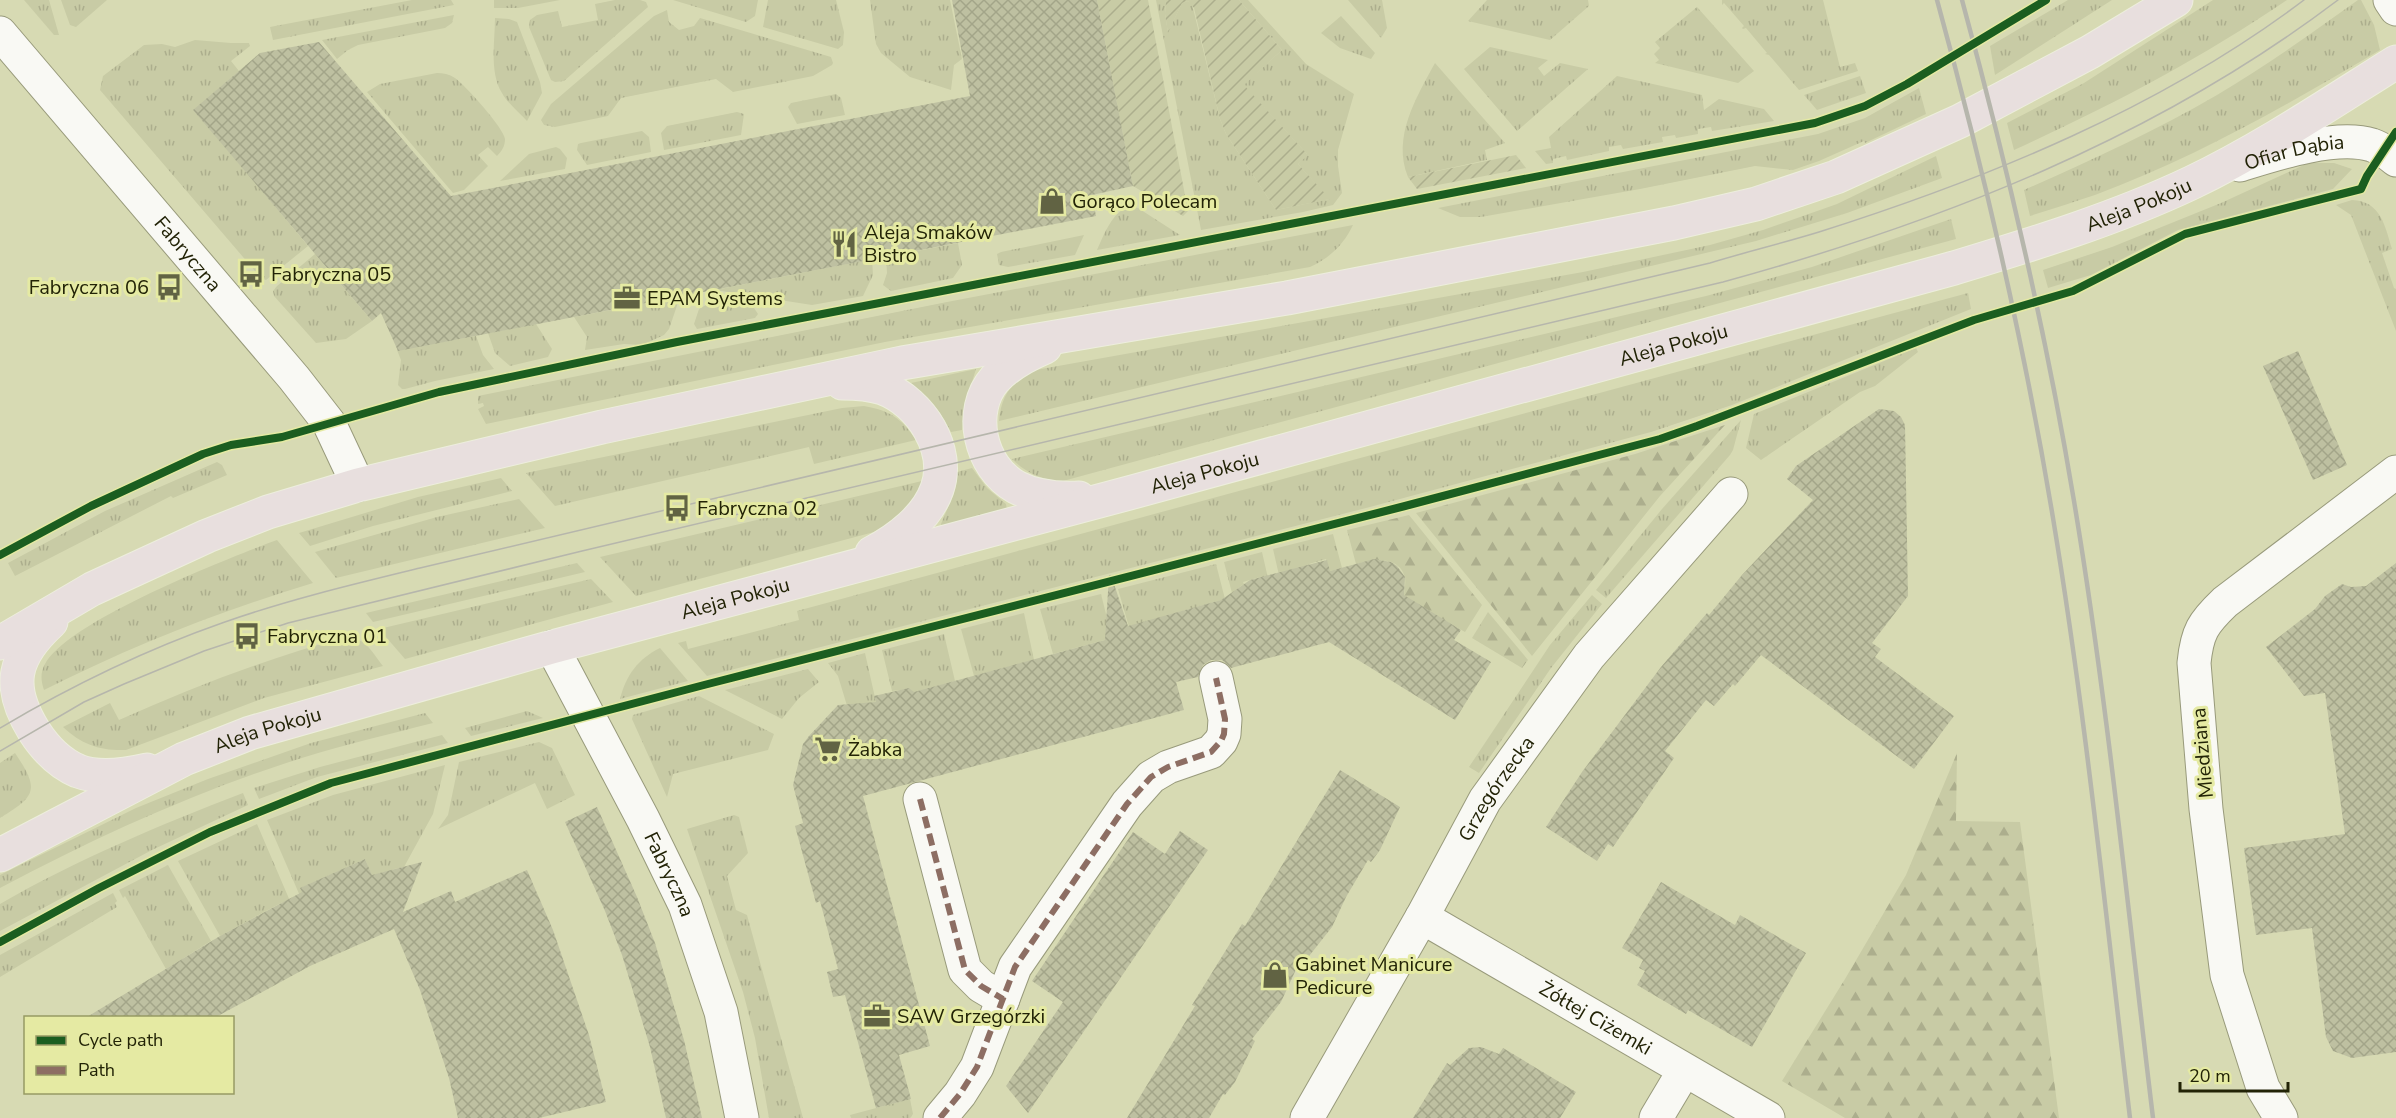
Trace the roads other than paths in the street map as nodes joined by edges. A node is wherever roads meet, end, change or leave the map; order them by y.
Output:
1 (2176, 0) edge
2 (2390, 0) edge
3 (2396, 9) edge
4 (0, 33) edge
5 (2396, 62) edge
6 (2396, 160) edge
7 (2190, 183) junction
8 (1104, 330) junction
9 (800, 386) junction
10 (2396, 472) edge
11 (358, 485) junction
12 (1129, 493) junction
13 (1731, 494) dead end
14 (829, 573) junction
15 (92, 589) junction
16 (0, 643) edge
17 (552, 647) junction
18 (1216, 678) dead end
19 (184, 759) junction
20 (920, 799) dead end
21 (0, 855) edge
22 (1422, 918) junction
23 (1003, 999) junction
24 (1684, 1071) junction
25 (742, 1118) edge
26 (940, 1118) edge
27 (1307, 1118) edge
28 (1656, 1118) edge
29 (1768, 1118) edge
30 (2281, 1118) edge

1 - 8 main road
2 - 3 street
4 - 11 street, Fabryczna
5 - 7 main road, Aleja Pokoju
6 - 7 street, Ofiar Dąbia
7 - 12 main road, Aleja Pokoju
8 - 9 main road
8 - 12 main road
9 - 11 main road
9 - 14 main road
10 - 30 street, Miedziana
11 - 15 main road
12 - 14 main road, Aleja Pokoju
13 - 22 street, Grzegórzecka
14 - 17 main road, Aleja Pokoju
15 - 16 main road
15 - 19 main road
17 - 19 main road, Aleja Pokoju
17 - 25 street, Fabryczna
18 - 23 street
19 - 21 main road, Aleja Pokoju
20 - 23 street
22 - 24 street, Żółtej Ciżemki
22 - 27 street, Grzegórzecka
23 - 26 street
24 - 28 street
24 - 29 street, Żółtej Ciżemki

